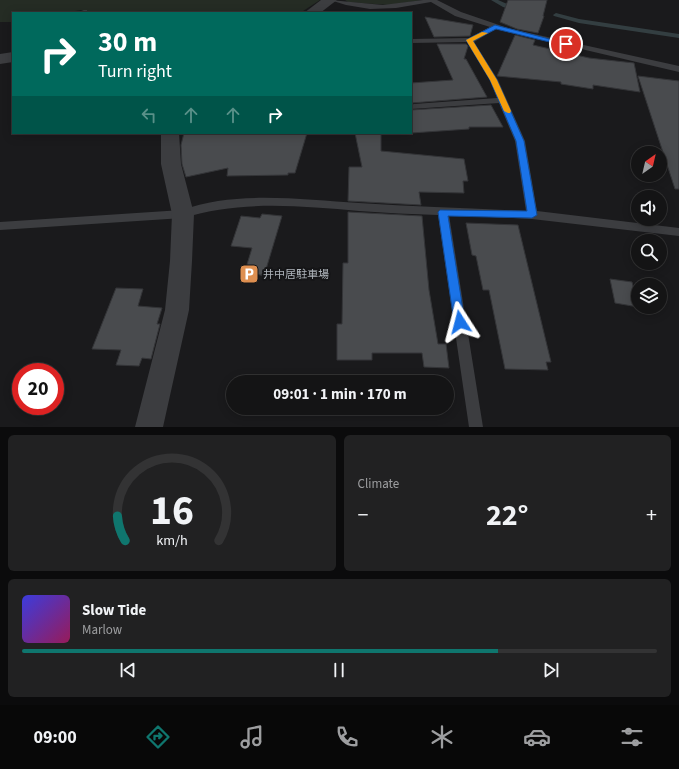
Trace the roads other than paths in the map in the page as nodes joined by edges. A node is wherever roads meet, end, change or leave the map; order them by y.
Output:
1 (330, 0) edge
2 (334, 0) edge
3 (432, 0) edge
4 (312, 12) edge
5 (495, 27) junction
6 (469, 40) junction
7 (412, 42) edge
8 (12, 57) edge
9 (0, 59) edge
10 (679, 69) edge
11 (503, 100) junction
12 (414, 107) dead end
13 (170, 134) edge
14 (443, 212) junction
15 (183, 214) junction
16 (532, 215) junction
17 (0, 226) edge
18 (679, 232) edge
19 (149, 427) edge
20 (476, 427) edge

1 - 4 street
2 - 3 lane
3 - 5 lane
5 - 6 lane
5 - 10 lane
6 - 7 lane
6 - 11 lane
8 - 9 street
11 - 12 lane
11 - 16 lane
13 - 15 street
14 - 15 lane
14 - 16 lane
14 - 20 lane
15 - 17 lane
15 - 19 street
16 - 18 lane

